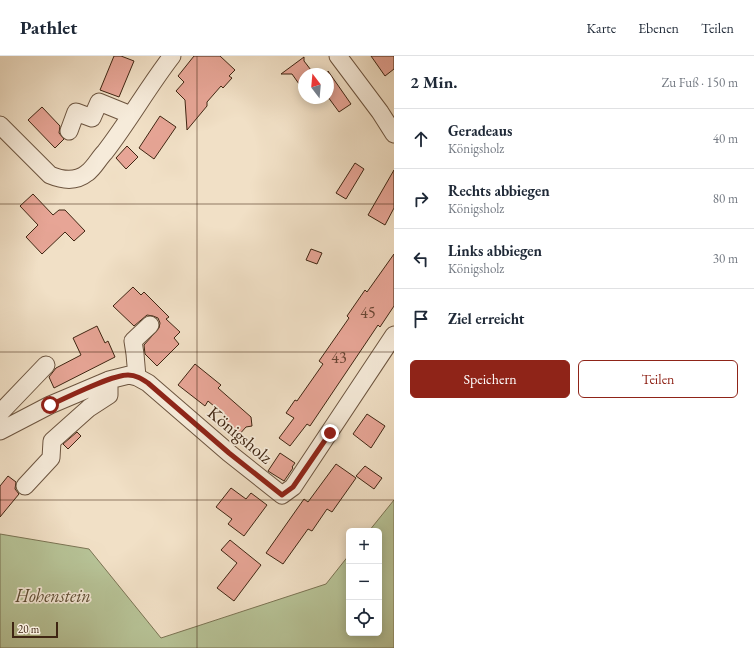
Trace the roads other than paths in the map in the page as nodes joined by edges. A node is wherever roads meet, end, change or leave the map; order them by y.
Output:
1 (172, 56) edge
2 (338, 56) edge
3 (131, 115) junction
4 (0, 125) edge
5 (69, 131) dead end
6 (394, 134) edge
7 (150, 325) dead end
8 (394, 335) edge
9 (46, 364) dead end
10 (137, 377) junction
11 (109, 380) junction
12 (0, 413) edge
13 (0, 430) edge
14 (25, 486) dead end

1 - 3 street
2 - 6 street
3 - 4 street
3 - 5 street
7 - 10 street
8 - 10 street, Königsholz
9 - 12 street
10 - 11 street
11 - 13 street
11 - 14 street

